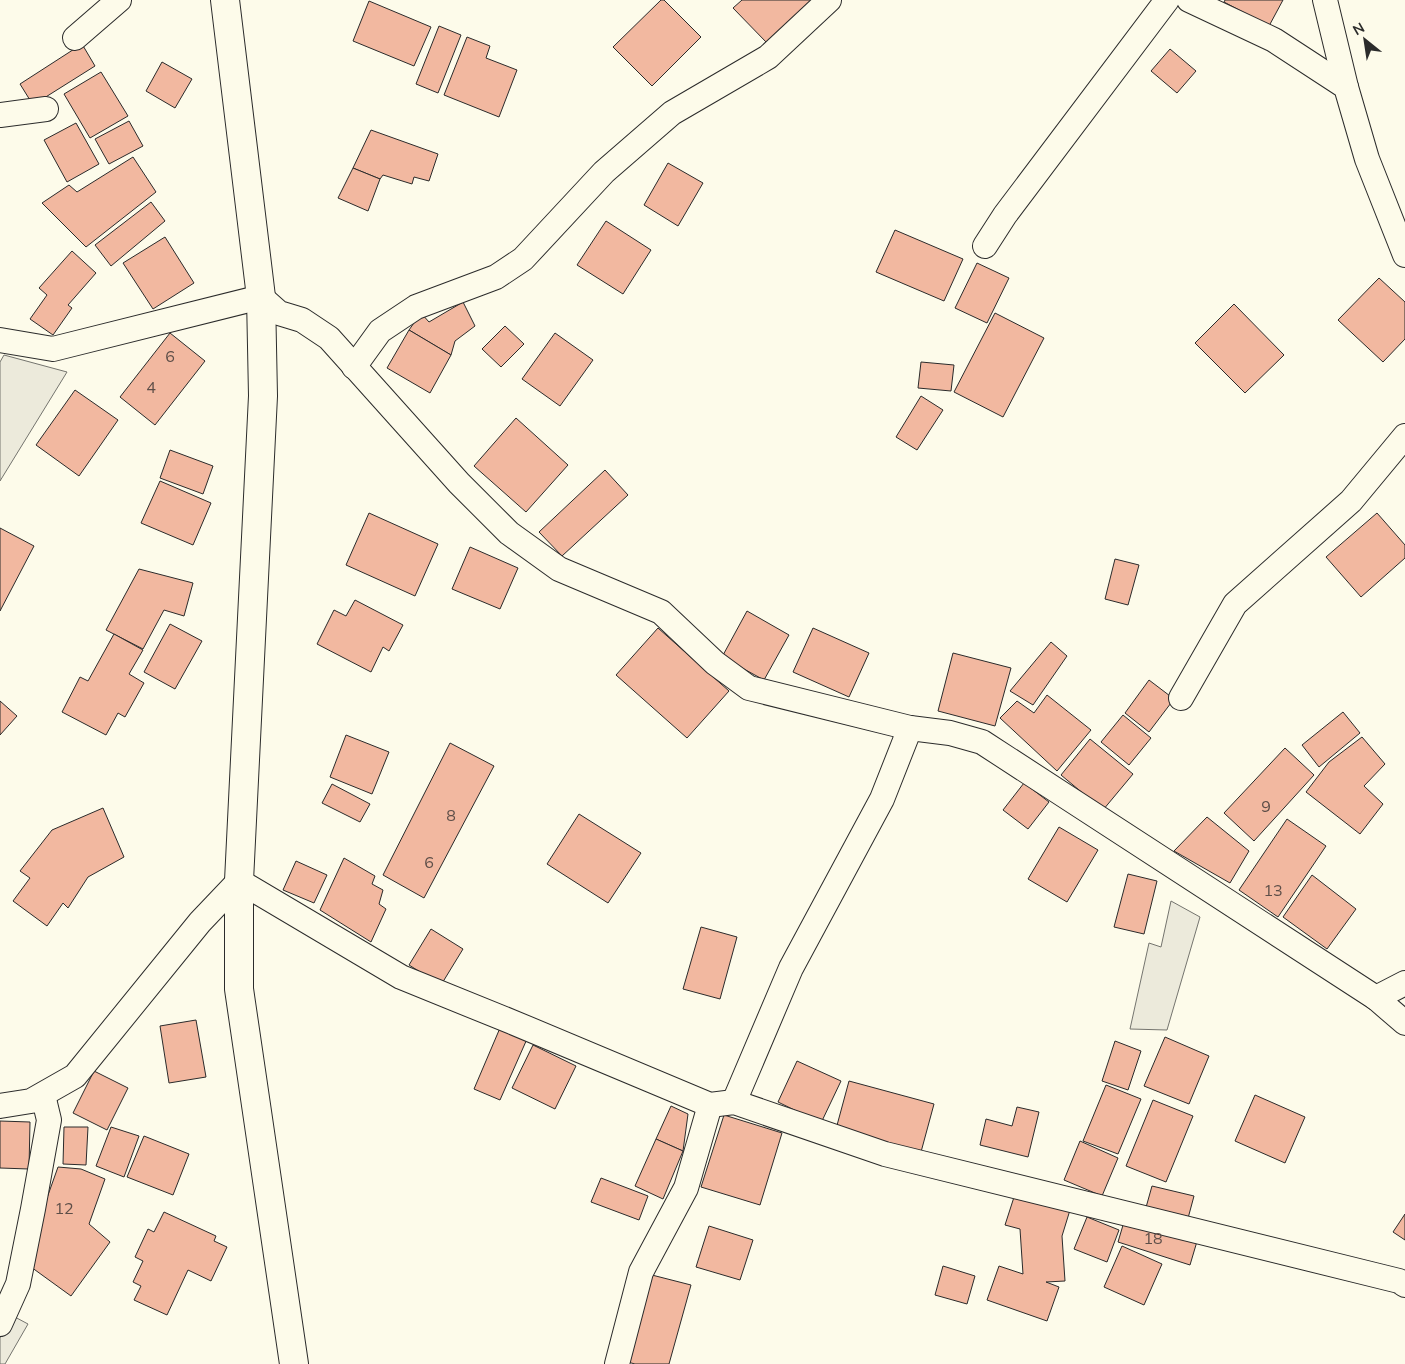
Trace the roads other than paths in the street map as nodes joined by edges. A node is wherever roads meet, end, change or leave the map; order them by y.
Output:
1 (118, 0) edge
2 (226, 0) edge
3 (829, 0) edge
4 (1167, 0) edge
5 (1189, 0) edge
6 (1325, 0) edge
7 (75, 38) dead end
8 (1346, 87) junction
9 (46, 109) dead end
10 (0, 115) edge
11 (985, 246) dead end
12 (1405, 255) edge
13 (261, 298) junction
14 (0, 340) edge
15 (354, 367) junction
16 (1405, 436) edge
17 (1181, 698) dead end
18 (910, 728) junction
19 (239, 881) junction
20 (1405, 984) edge
21 (1376, 998) junction
22 (1405, 1023) edge
23 (42, 1095) junction
24 (734, 1102) junction
25 (710, 1105) junction
26 (0, 1106) edge
27 (1405, 1285) edge
28 (0, 1324) edge
29 (294, 1364) edge
30 (617, 1364) edge

1 - 7 street
2 - 13 street
3 - 15 street
4 - 11 street
5 - 8 street
6 - 8 street
8 - 12 street
9 - 10 street
13 - 14 street
13 - 15 street
13 - 19 street
15 - 18 street
16 - 17 street
18 - 21 street
18 - 24 street
19 - 23 street
19 - 25 street
19 - 29 street
20 - 21 street
21 - 22 street
23 - 26 street
23 - 28 street
24 - 25 street
24 - 27 street
25 - 30 street

